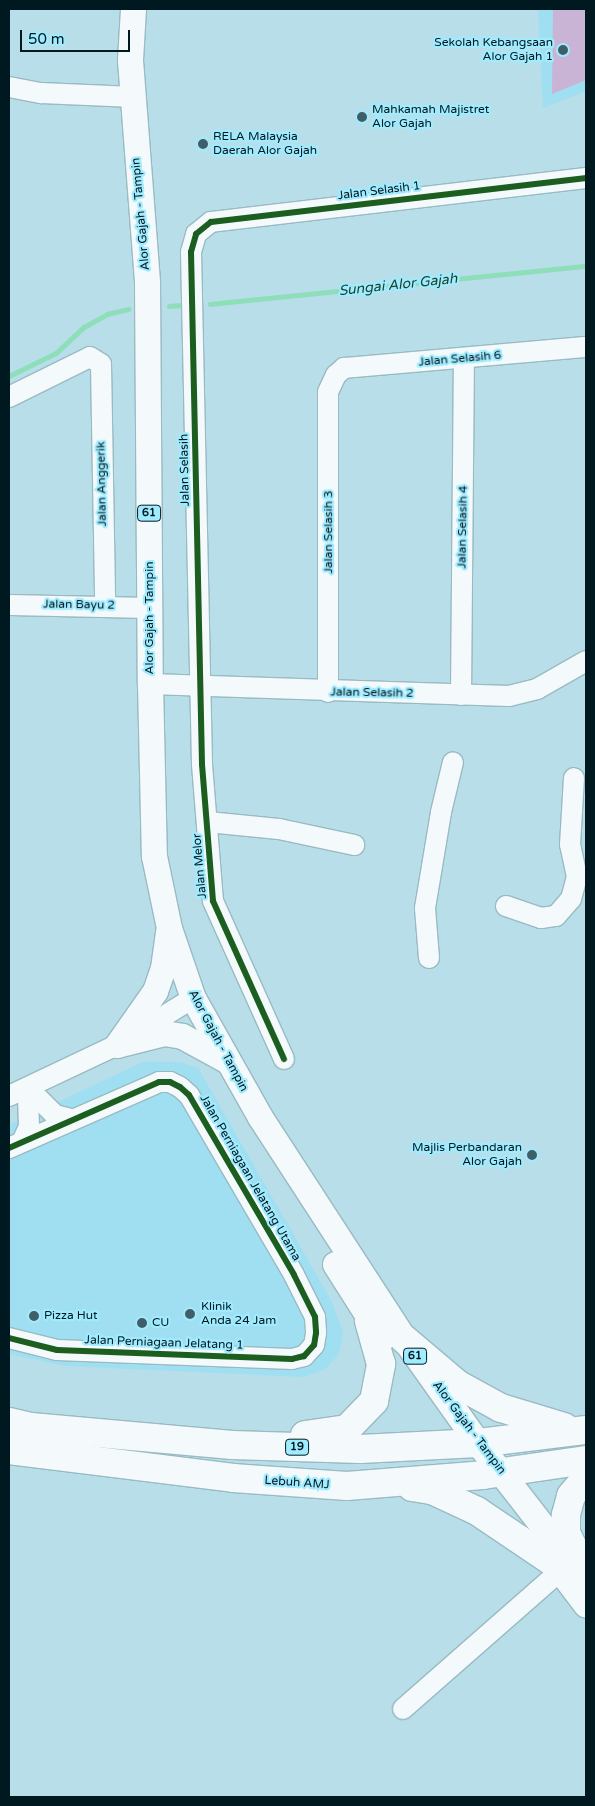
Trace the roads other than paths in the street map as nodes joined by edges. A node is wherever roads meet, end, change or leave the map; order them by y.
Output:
1 (133, 9) edge
2 (150, 9) edge
3 (9, 87) edge
4 (134, 97) junction
5 (586, 178) edge
6 (191, 252) joint
7 (586, 347) edge
8 (464, 360) junction
9 (336, 375) joint
10 (9, 398) edge
11 (9, 605) edge
12 (105, 605) junction
13 (150, 608) junction
14 (586, 661) edge
15 (150, 684) junction
16 (200, 687) junction
17 (328, 692) junction
18 (461, 695) junction
19 (453, 762) dead end
20 (574, 778) dead end
21 (208, 822) junction
22 (354, 845) dead end
23 (506, 906) dead end
24 (168, 928) junction
25 (429, 958) dead end
26 (193, 998) junction
27 (117, 1045) junction
28 (284, 1059) dead end
29 (228, 1061) junction
30 (28, 1088) junction
31 (9, 1096) edge
32 (260, 1118) junction
33 (71, 1119) junction
34 (15, 1145) edge
35 (369, 1321) junction
36 (9, 1338) edge
37 (404, 1340) junction
38 (314, 1345) joint
39 (9, 1422) edge
40 (584, 1431) edge
41 (469, 1444) junction
42 (232, 1445) junction
43 (9, 1450) edge
44 (586, 1460) edge
45 (492, 1473) junction
46 (586, 1478) edge
47 (391, 1484) junction
48 (567, 1569) edge
49 (586, 1583) edge
50 (586, 1605) edge
51 (403, 1709) dead end

1 - 4 main road, Alor Gajah - Tampin / 61
2 - 4 main road, Alor Gajah - Tampin / 61
3 - 4 street
4 - 13 main road, Alor Gajah - Tampin / 61
5 - 6 street, Jalan Selasih 1
6 - 16 street, Jalan Selasih
7 - 8 street, Jalan Selasih 6
8 - 9 street, Jalan Selasih 6
8 - 18 street, Jalan Selasih 4
9 - 17 street, Jalan Selasih 3
10 - 12 street, Jalan Anggerik
11 - 12 street, Jalan Bayu 2
12 - 13 street, Jalan Bayu 2
13 - 15 main road, Alor Gajah - Tampin / 61
14 - 18 street, Jalan Selasih 2
15 - 16 street, Jalan Selasih 2
15 - 24 main road, Alor Gajah - Tampin / 61
16 - 17 street, Jalan Selasih 2
16 - 21 street, Jalan Melor
17 - 18 street, Jalan Selasih 2
19 - 25 street
20 - 23 street
21 - 22 street
21 - 28 street, Jalan Melor
24 - 26 main road, Alor Gajah - Tampin / 61
24 - 27 main road
26 - 27 street
26 - 29 main road, Alor Gajah - Tampin / 61
27 - 29 main road
27 - 30 street
29 - 32 main road, Alor Gajah - Tampin / 61
30 - 31 street
30 - 33 street
30 - 34 street
32 - 35 main road, Alor Gajah - Tampin / 61
32 - 37 main road, Alor Gajah - Tampin / 61
33 - 34 street, Jalan Perniagaan Jelatang Utama
33 - 38 street, Jalan Perniagaan Jelatang Utama
35 - 41 main road, Alor Gajah - Tampin / 61
35 - 42 highway
36 - 38 street, Jalan Perniagaan Jelatang 1
37 - 40 highway
37 - 41 main road, Alor Gajah - Tampin / 61
39 - 42 highway, 19
40 - 41 highway, 19
41 - 42 highway, 19
41 - 45 main road, Alor Gajah - Tampin / 61
43 - 47 highway, Lebuh AMJ
44 - 45 highway, Lebuh AMJ
45 - 47 highway, Lebuh AMJ
45 - 48 main road, Alor Gajah - Tampin / 61
45 - 49 main road, Alor Gajah - Tampin / 61
46 - 48 highway
47 - 48 highway
48 - 50 main road, 61
48 - 51 street

